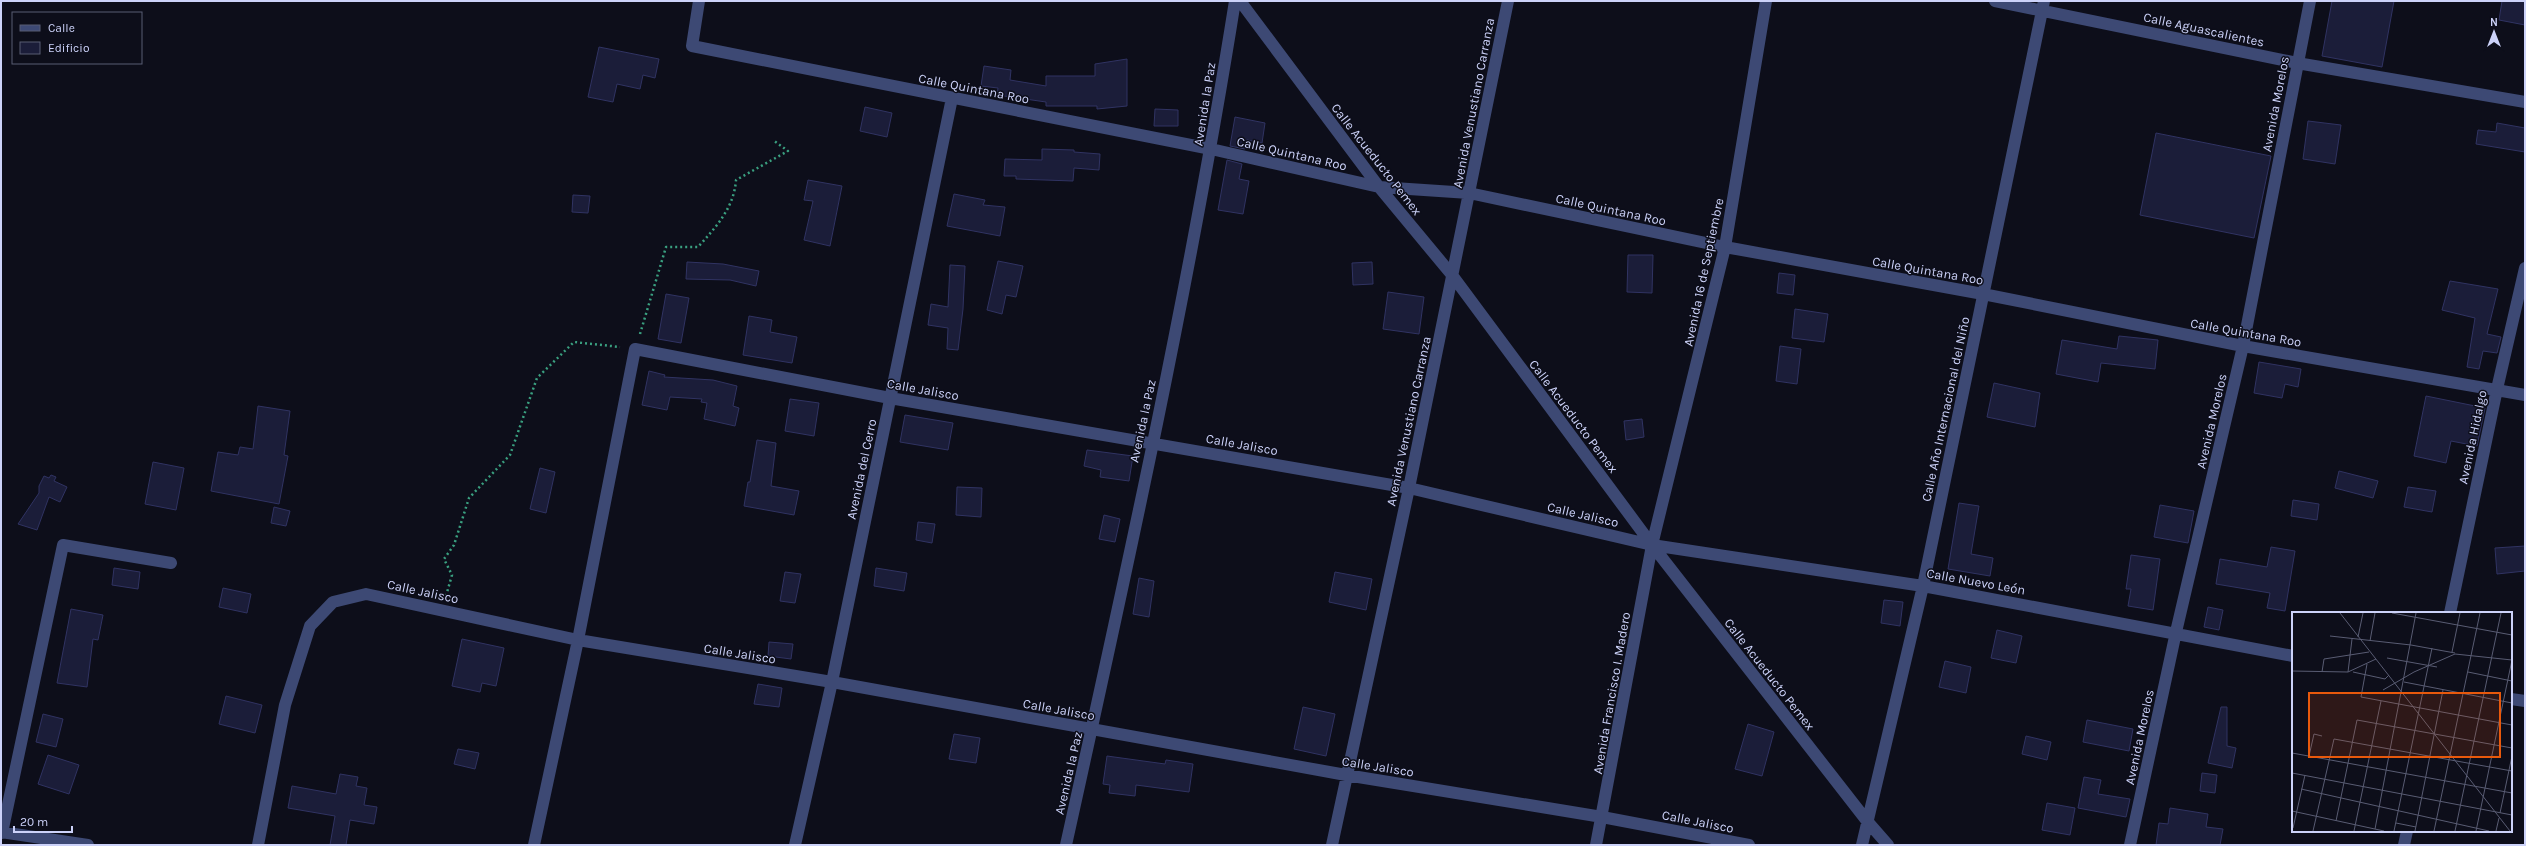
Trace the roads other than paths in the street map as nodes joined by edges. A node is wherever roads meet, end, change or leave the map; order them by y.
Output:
1 (699, 1) edge
2 (1235, 1) edge
3 (1240, 1) edge
4 (1508, 1) edge
5 (1766, 1) edge
6 (1995, 1) edge
7 (2310, 1) edge
8 (2044, 5) edge
9 (2297, 63) junction
10 (952, 98) junction
11 (2525, 102) edge
12 (1211, 148) junction
13 (1379, 187) junction
14 (1469, 194) junction
15 (1725, 247) junction
16 (2525, 268) edge
17 (1452, 275) junction
18 (1983, 294) junction
19 (2243, 346) junction
20 (2497, 389) junction
21 (2525, 395) edge
22 (890, 398) junction
23 (1152, 442) junction
24 (1409, 488) junction
25 (1652, 545) junction
26 (171, 563) dead end
27 (1923, 586) junction
28 (2450, 612) edge
29 (2176, 632) junction
30 (578, 640) junction
31 (2292, 656) edge
32 (832, 682) junction
33 (2512, 699) edge
34 (2525, 701) edge
35 (1092, 729) junction
36 (1346, 775) junction
37 (1602, 817) junction
38 (1867, 821) junction
39 (2407, 832) edge
40 (2, 833) edge
41 (88, 845) edge
42 (258, 845) edge
43 (534, 845) edge
44 (796, 845) edge
45 (1066, 845) edge
46 (1332, 845) edge
47 (1596, 845) edge
48 (1749, 845) edge
49 (1862, 845) edge
50 (1888, 845) edge
51 (2130, 845) edge
52 (2404, 845) edge

1 - 10 street, Calle Quintana Roo
2 - 12 street, Avenida la Paz
3 - 13 street, Calle Acueducto Pemex
4 - 14 street, Avenida Venustiano Carranza
5 - 15 street, Avenida 16 de Septiembre
6 - 8 street, Calle Aguascalientes
7 - 9 street, Avenida Morelos
8 - 9 street, Calle Aguascalientes
8 - 18 street, Calle Año Internacional del Niño
9 - 11 street, Calle Aguascalientes
9 - 19 street, Avenida Morelos
10 - 12 street, Calle Quintana Roo
10 - 22 street, Avenida del Cerro
12 - 13 street, Calle Quintana Roo
12 - 23 street, Avenida la Paz
13 - 14 street, Calle Quintana Roo
13 - 17 street, Calle Acueducto Pemex
14 - 15 street, Calle Quintana Roo
14 - 17 street, Avenida Venustiano Carranza
15 - 18 street, Calle Quintana Roo
15 - 25 street, Avenida 16 de Septiembre
16 - 20 street, Avenida Hidalgo
17 - 24 street, Avenida Venustiano Carranza
17 - 25 street, Calle Acueducto Pemex
18 - 19 street, Calle Quintana Roo
18 - 27 street, Calle Año Internacional del Niño
19 - 20 street, Calle Quintana Roo
19 - 29 street, Avenida Morelos
20 - 21 street, Calle Quintana Roo
20 - 28 street, Avenida Hidalgo
22 - 23 street, Calle Jalisco
22 - 30 street, Calle Jalisco
22 - 32 street, Avenida del Cerro
23 - 24 street, Calle Jalisco
23 - 35 street, Avenida la Paz
24 - 25 street, Calle Jalisco
24 - 36 street, Avenida Venustiano Carranza
25 - 27 street, Calle Nuevo León
25 - 37 street, Avenida Francisco I. Madero
25 - 38 street, Calle Acueducto Pemex
26 - 40 street
27 - 29 street, Calle Nuevo León
27 - 38 street, Calle Año Internacional del Niño
29 - 31 street, Calle Nuevo León
29 - 51 street, Avenida Morelos
30 - 32 street, Calle Jalisco
30 - 42 street, Calle Jalisco
30 - 43 street
32 - 35 street, Calle Jalisco
32 - 44 street, Avenida del Cerro
33 - 34 street
35 - 36 street, Calle Jalisco
35 - 45 street, Avenida la Paz
36 - 37 street, Calle Jalisco
36 - 46 street, Avenida Venustiano Carranza
37 - 47 street, Avenida Francisco I. Madero
37 - 48 street, Calle Jalisco
38 - 49 street, Calle Año Internacional del Niño
38 - 50 street, Calle Acueducto Pemex
39 - 52 street
40 - 41 street

